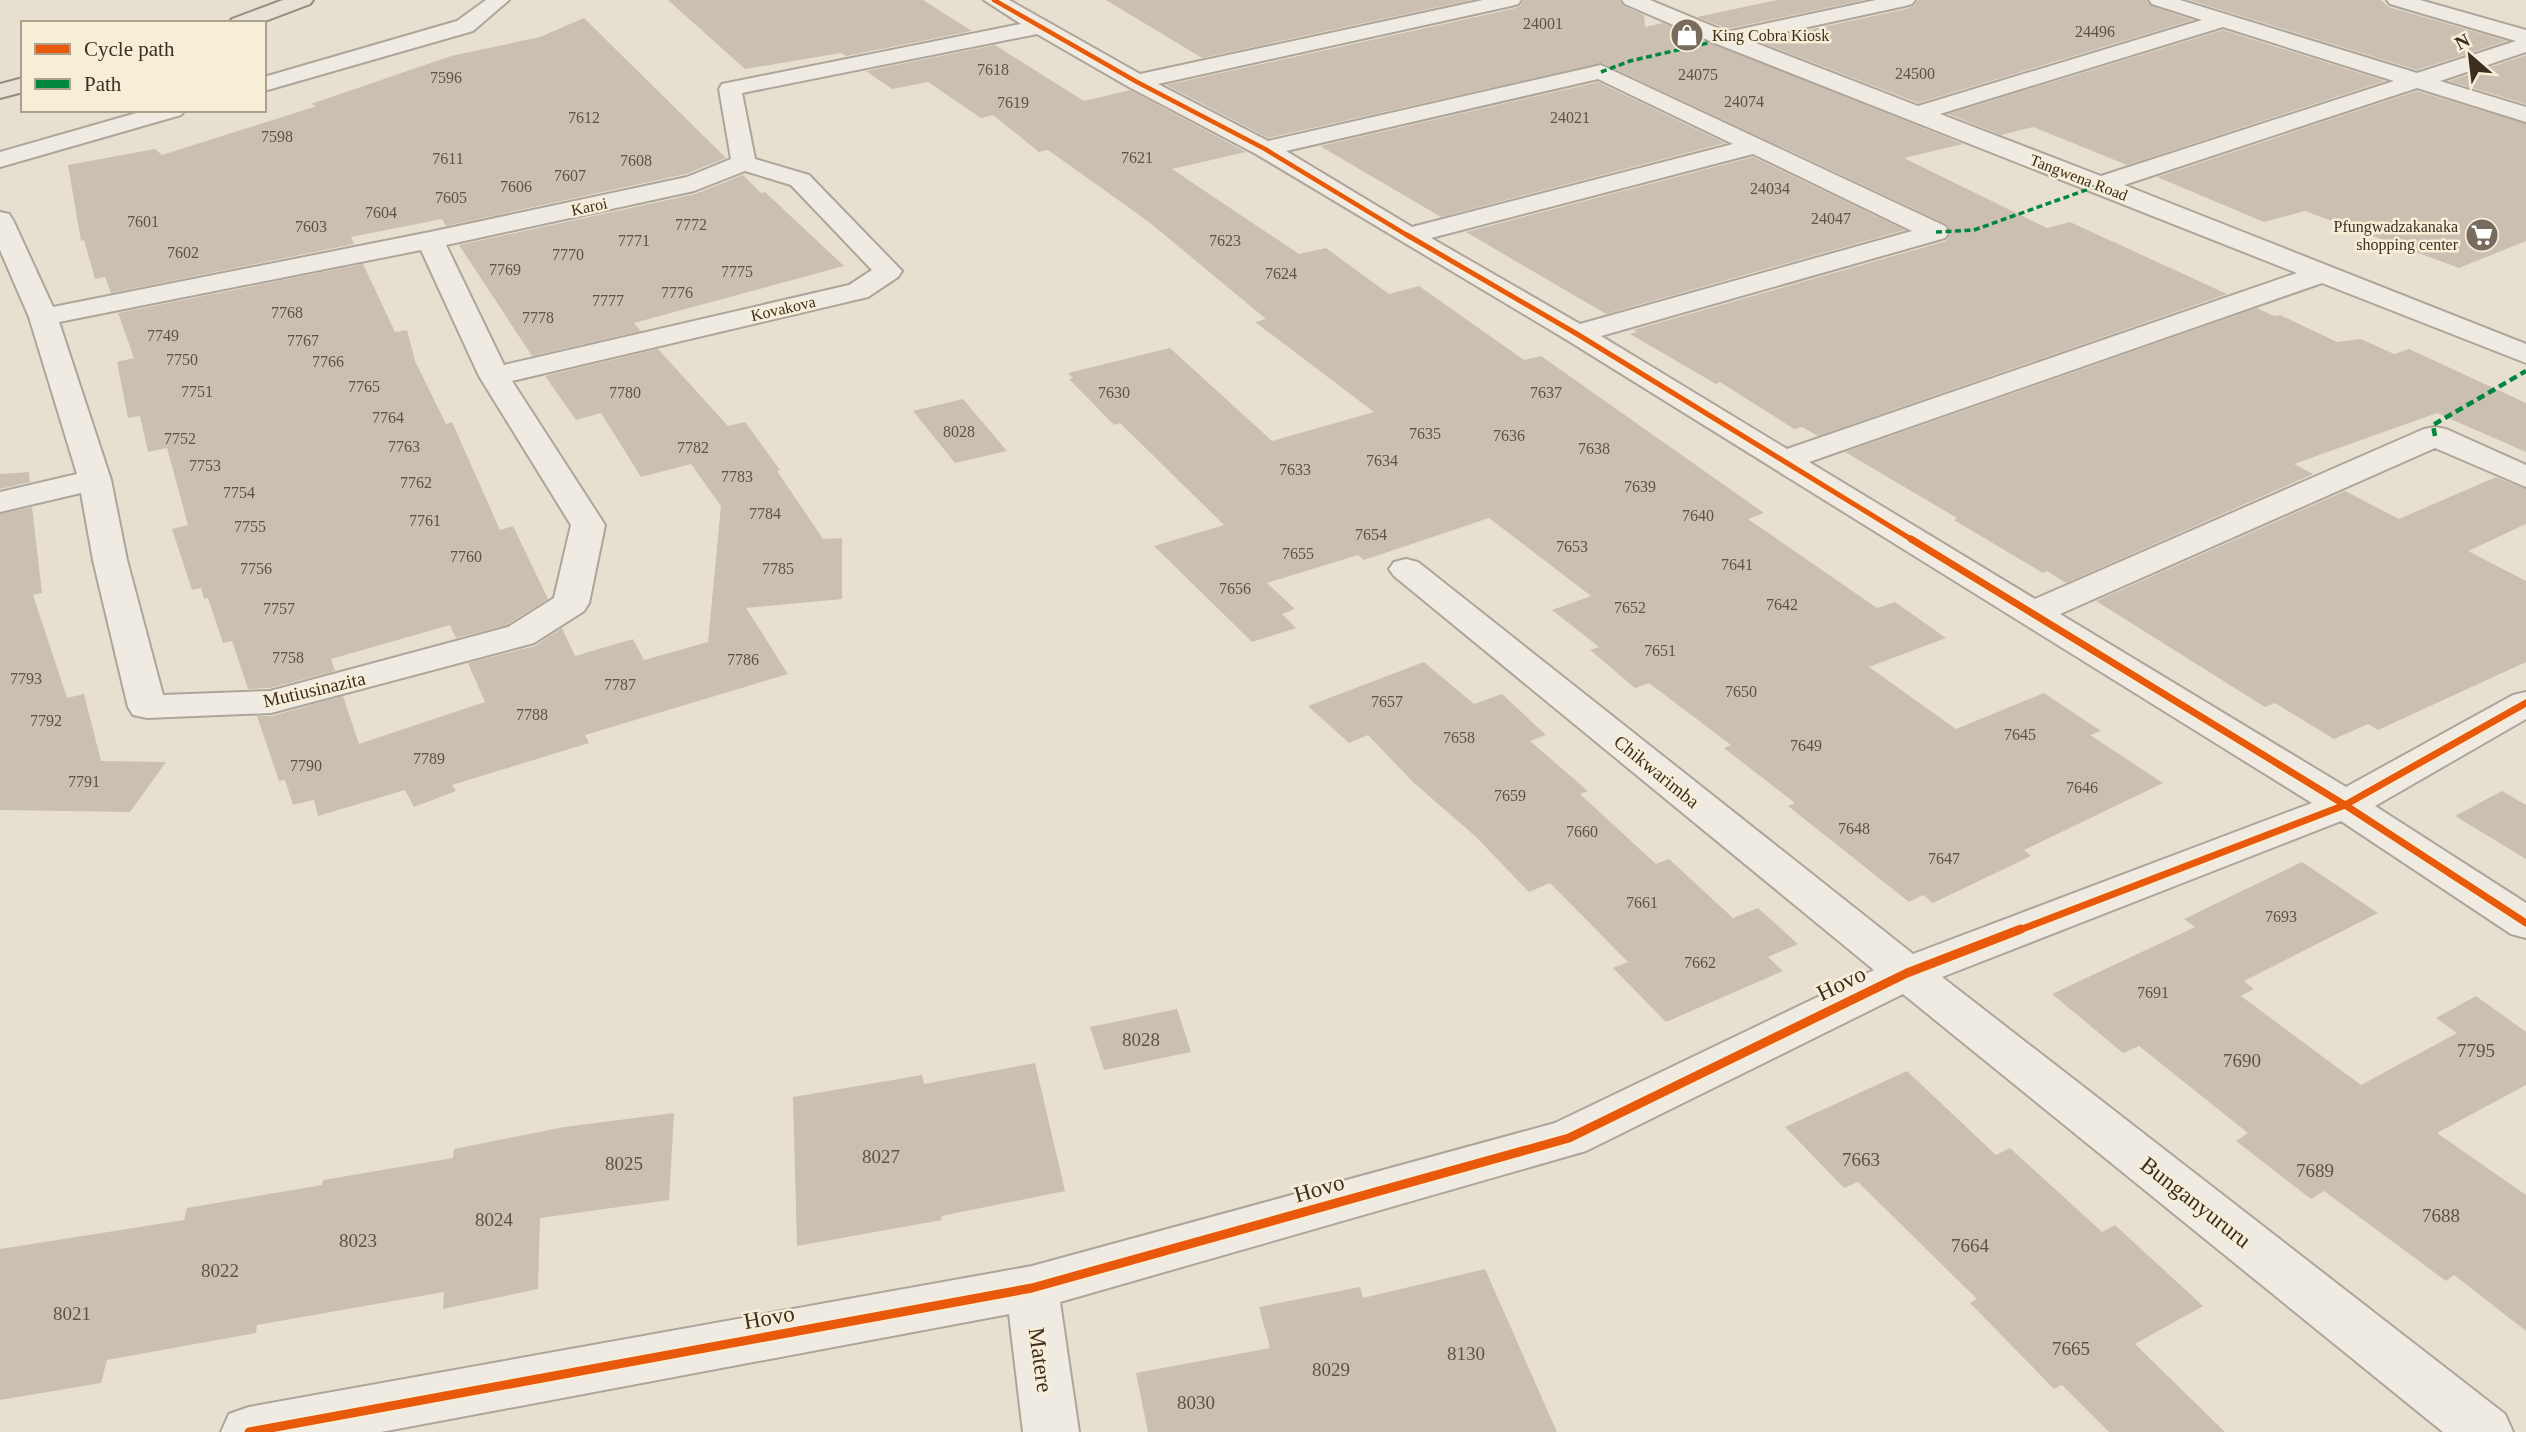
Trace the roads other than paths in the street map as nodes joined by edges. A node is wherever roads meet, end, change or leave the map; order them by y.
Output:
1 (303, 0) edge
2 (499, 0) edge
3 (994, 0) edge
4 (1511, 0) edge
5 (1632, 0) edge
6 (1905, 0) edge
7 (2159, 0) edge
8 (2397, 0) edge
9 (245, 21) edge
10 (2221, 21) junction
11 (1043, 26) junction
12 (2526, 37) edge
13 (1725, 39) junction
14 (2526, 44) edge
15 (1138, 82) junction
16 (2413, 82) junction
17 (266, 83) edge
18 (21, 86) edge
19 (0, 91) edge
20 (166, 112) edge
21 (1917, 114) junction
22 (2526, 115) edge
23 (1754, 146) junction
24 (1265, 149) junction
25 (5, 155) edge
26 (744, 163) junction
27 (2101, 185) junction
28 (0, 220) edge
29 (1408, 236) junction
30 (430, 240) junction
31 (2321, 274) junction
32 (43, 317) junction
33 (1577, 334) junction
34 (2526, 354) edge
35 (494, 376) junction
36 (1786, 460) junction
37 (2526, 477) edge
38 (95, 480) junction
39 (0, 502) edge
40 (1406, 569) dead end
41 (2031, 614) junction
42 (2526, 703) edge
43 (2345, 806) junction
44 (2526, 923) edge
45 (1907, 973) junction
46 (1032, 1288) junction
47 (249, 1432) edge
48 (1051, 1432) edge
49 (2485, 1432) edge

1 - 9 main road
2 - 17 street
3 - 11 street
4 - 15 street
5 - 13 street, Tangwena Road
6 - 13 street
7 - 10 street
8 - 12 street
10 - 16 street
10 - 21 street
11 - 15 street
11 - 26 street
13 - 21 street, Tangwena Road
14 - 16 street
15 - 24 street
16 - 22 street
16 - 27 street
18 - 19 main road
20 - 25 street
21 - 27 street, Tangwena Road
23 - 24 street
23 - 29 street
23 - 33 street
24 - 29 street
26 - 30 street, Karoi
26 - 35 street, Kovakova
27 - 31 street, Tangwena Road
28 - 32 street, Mutiusinazita
29 - 33 street
30 - 32 street, Karoi
30 - 35 street, Mutiusinazita
31 - 34 street, Tangwena Road
31 - 36 street
32 - 38 street, Mutiusinazita
33 - 36 street
35 - 38 street, Mutiusinazita
36 - 41 street
37 - 41 street
38 - 39 street
40 - 45 street, Chikwarimba
41 - 43 street
42 - 43 street, Hovo
43 - 44 street
43 - 45 street, Hovo
45 - 46 street, Hovo
45 - 49 street, Bunganyururu
46 - 47 street, Hovo
46 - 48 street, Matere

